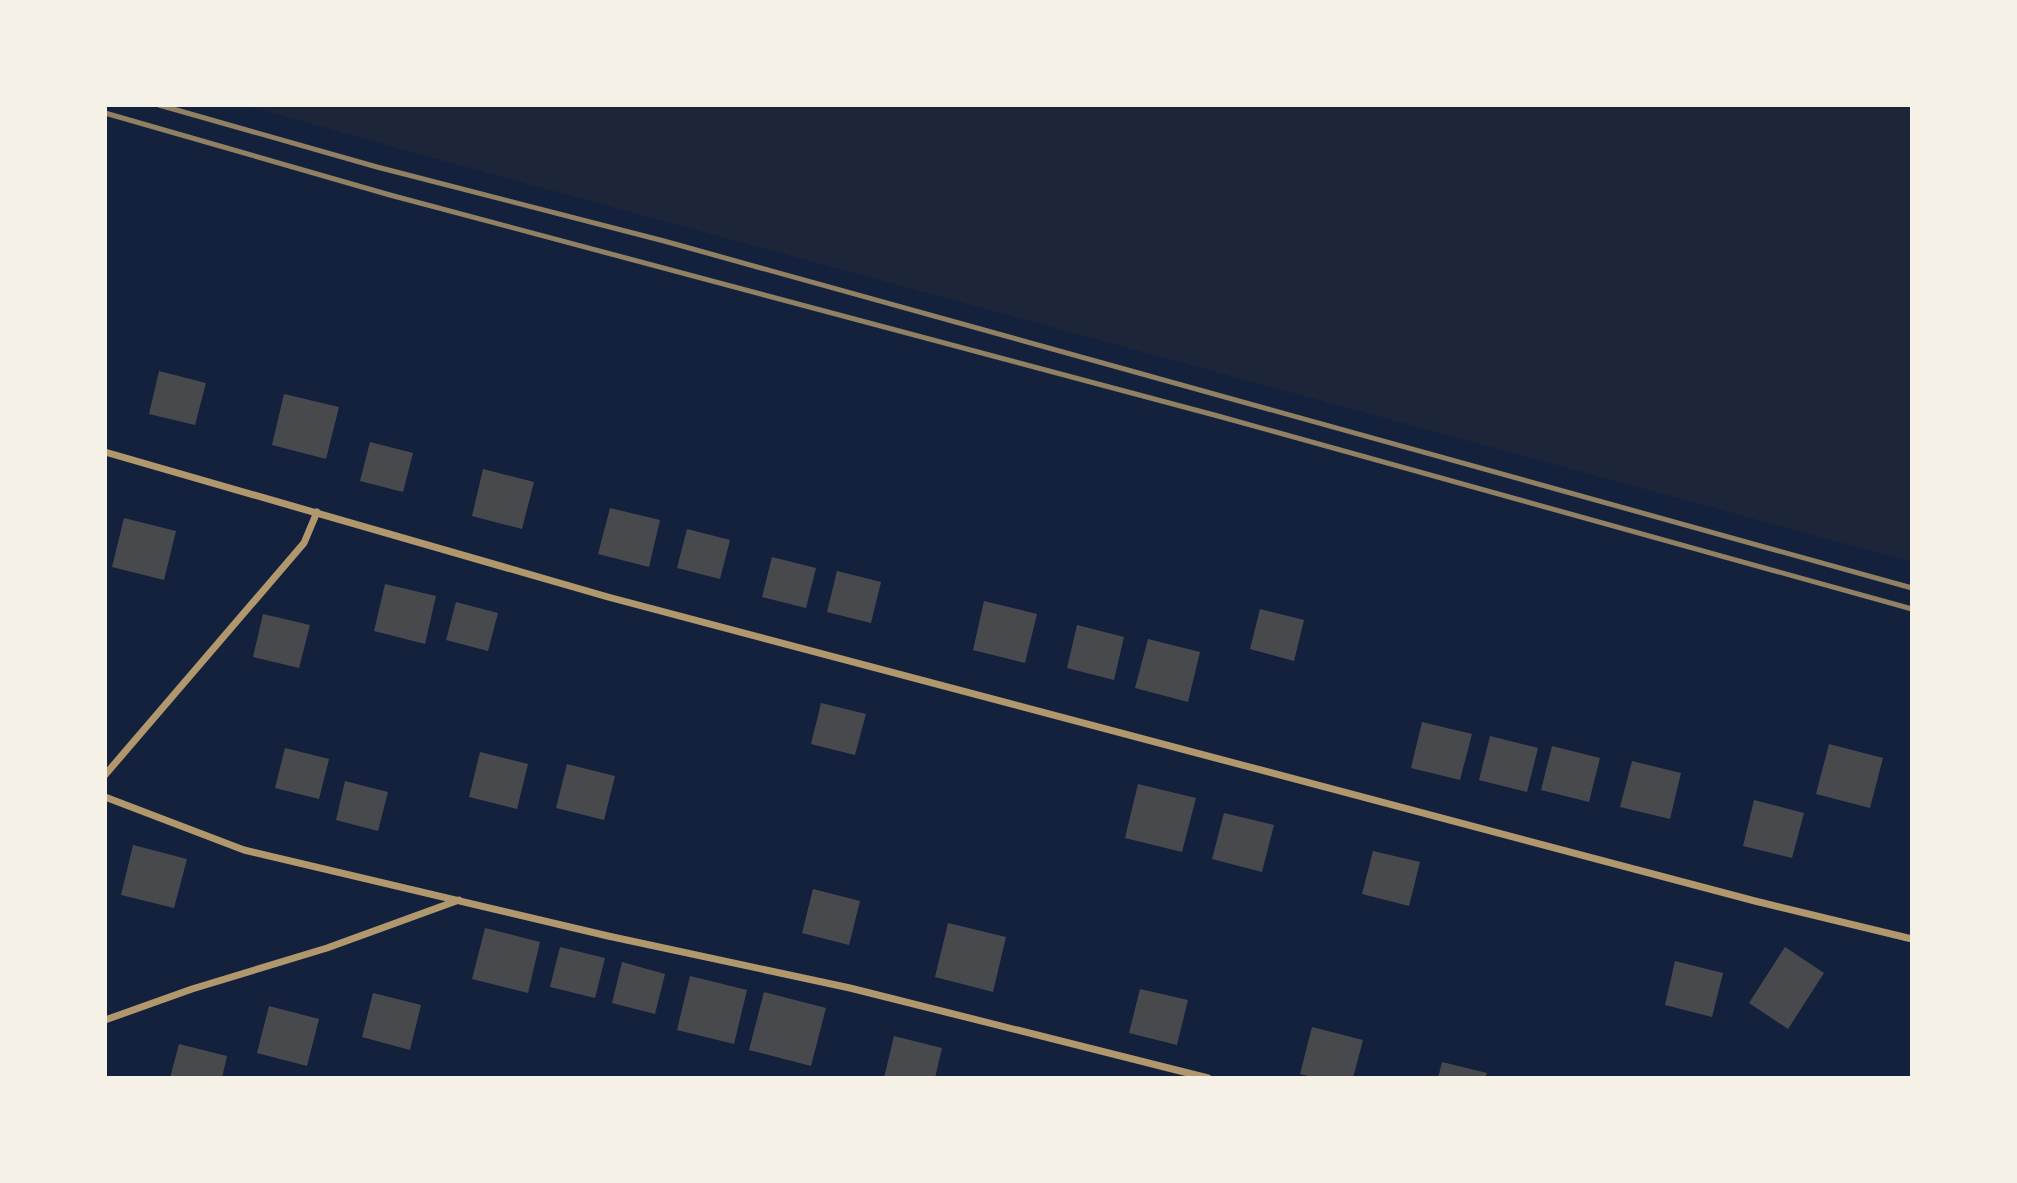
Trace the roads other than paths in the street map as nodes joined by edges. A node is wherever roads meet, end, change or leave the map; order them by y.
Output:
1 (105, 452) edge
2 (317, 512) junction
3 (105, 775) edge
4 (105, 797) edge
5 (460, 900) junction
6 (1912, 939) edge
7 (105, 1020) edge
8 (1208, 1078) edge

1 - 2 street
2 - 3 street
2 - 6 street
4 - 5 street
5 - 7 street
5 - 8 street

